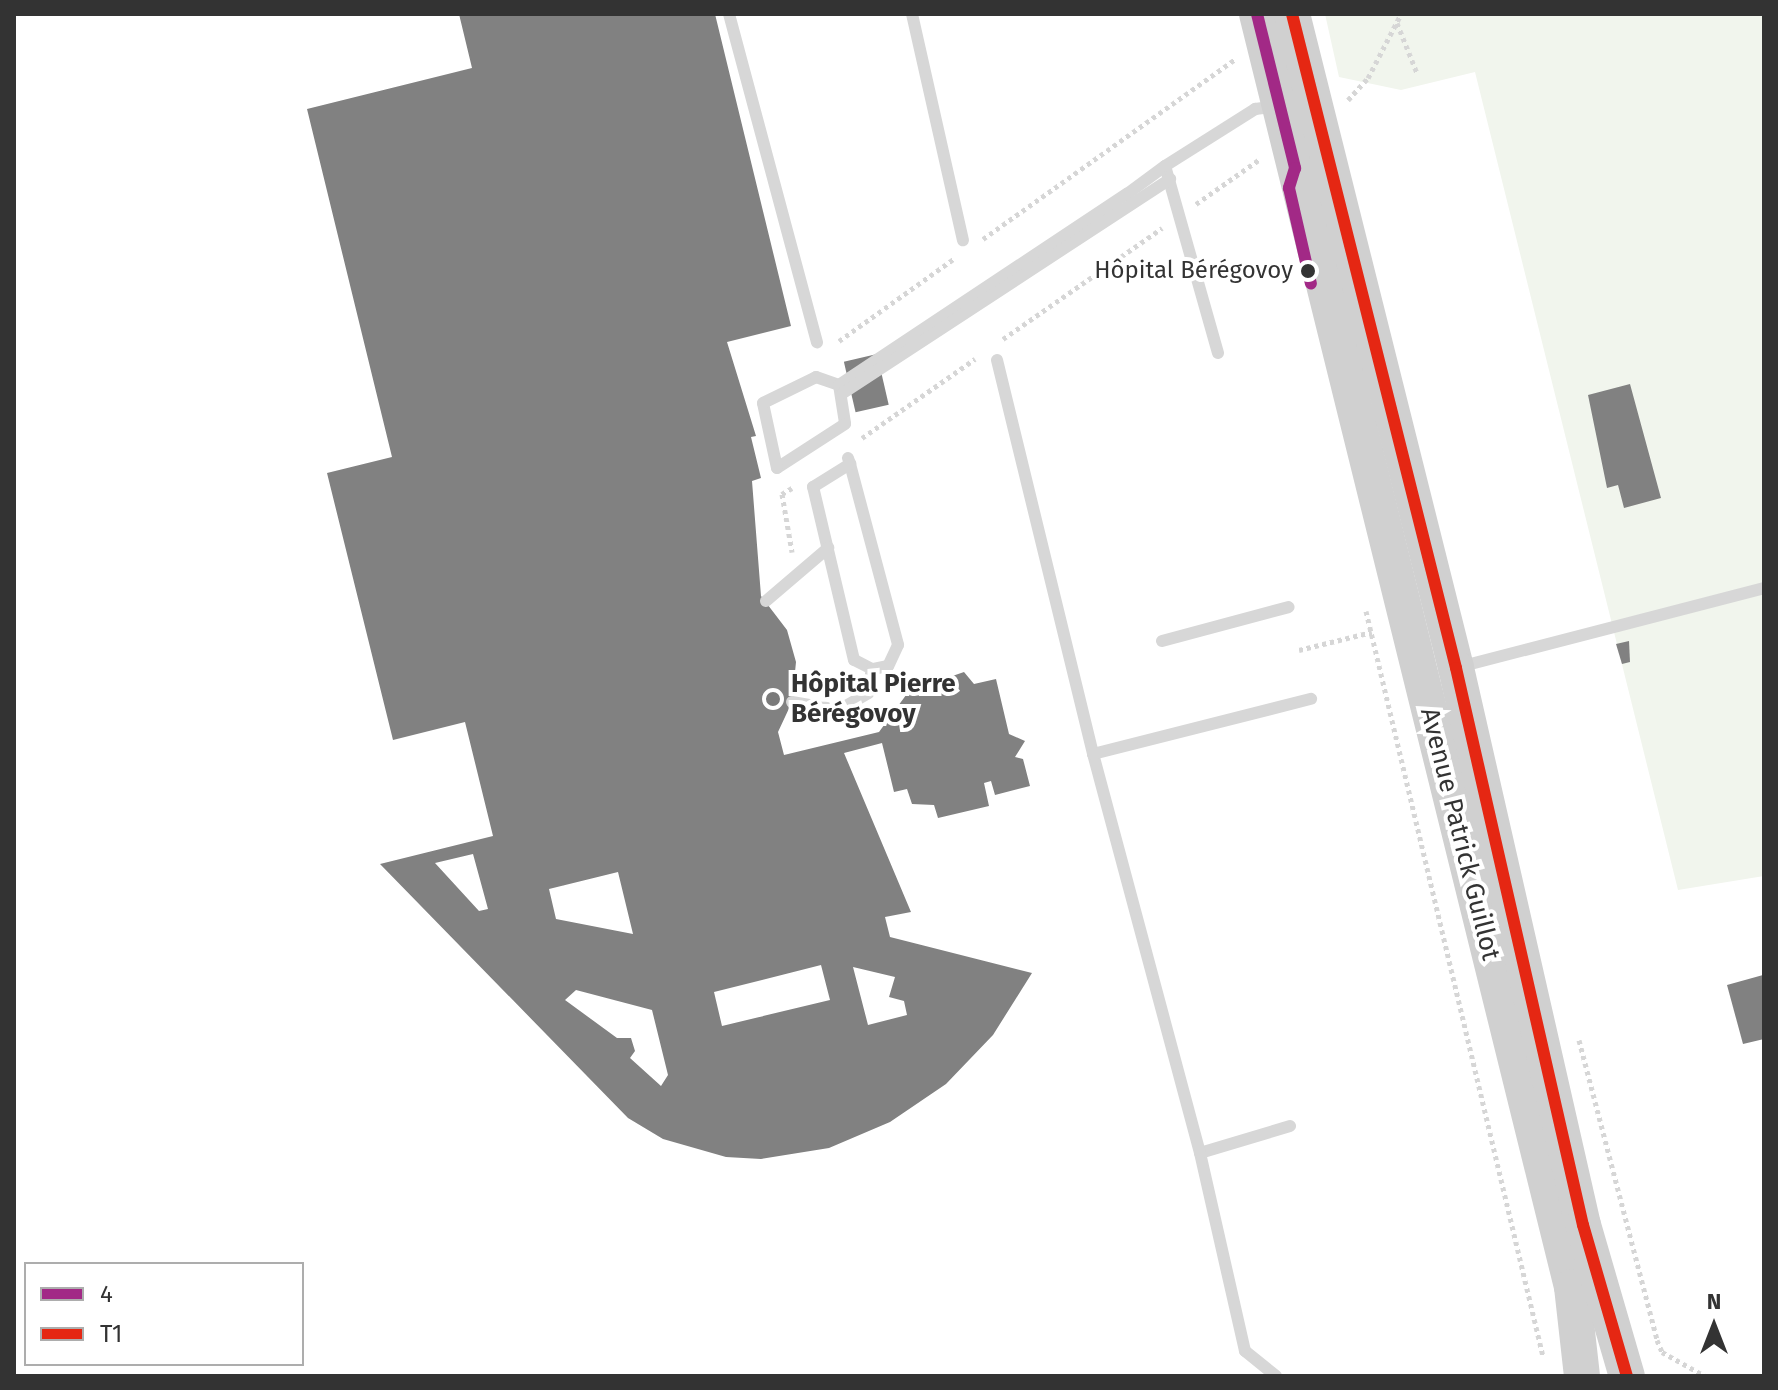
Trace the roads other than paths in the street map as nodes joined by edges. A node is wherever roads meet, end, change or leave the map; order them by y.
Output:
1 (729, 14) edge
2 (912, 14) edge
3 (1292, 14) edge
4 (1260, 27) edge
5 (1317, 112) junction
6 (1287, 138) junction
7 (1167, 173) junction
8 (965, 245) road end
9 (822, 346) road end
10 (1218, 353) dead end
11 (997, 360) dead end
12 (841, 389) junction
13 (827, 546) junction
14 (1764, 588) edge
15 (766, 601) dead end
16 (1289, 607) dead end
17 (1162, 641) dead end
18 (1456, 668) junction
19 (872, 669) junction
20 (1311, 699) dead end
21 (792, 702) dead end
22 (1093, 754) junction
23 (1290, 1126) dead end
24 (1200, 1153) junction
25 (1276, 1376) edge
26 (1582, 1376) edge
27 (1627, 1376) edge

1 - 9 lane
2 - 8 lane
3 - 5 street, Avenue Patrick Guillot
4 - 6 street, Avenue Patrick Guillot
5 - 6 lane
5 - 18 street, Avenue Patrick Guillot
6 - 7 lane
6 - 26 street, Avenue Patrick Guillot
7 - 10 lane
7 - 12 lane, bridge
11 - 22 lane
12 - 12 lane, bridge
13 - 15 lane
13 - 19 lane
13 - 19 lane
14 - 18 lane
16 - 17 lane
18 - 27 street, Avenue Patrick Guillot
19 - 21 lane
20 - 22 lane
22 - 24 lane
23 - 24 lane
24 - 25 lane

